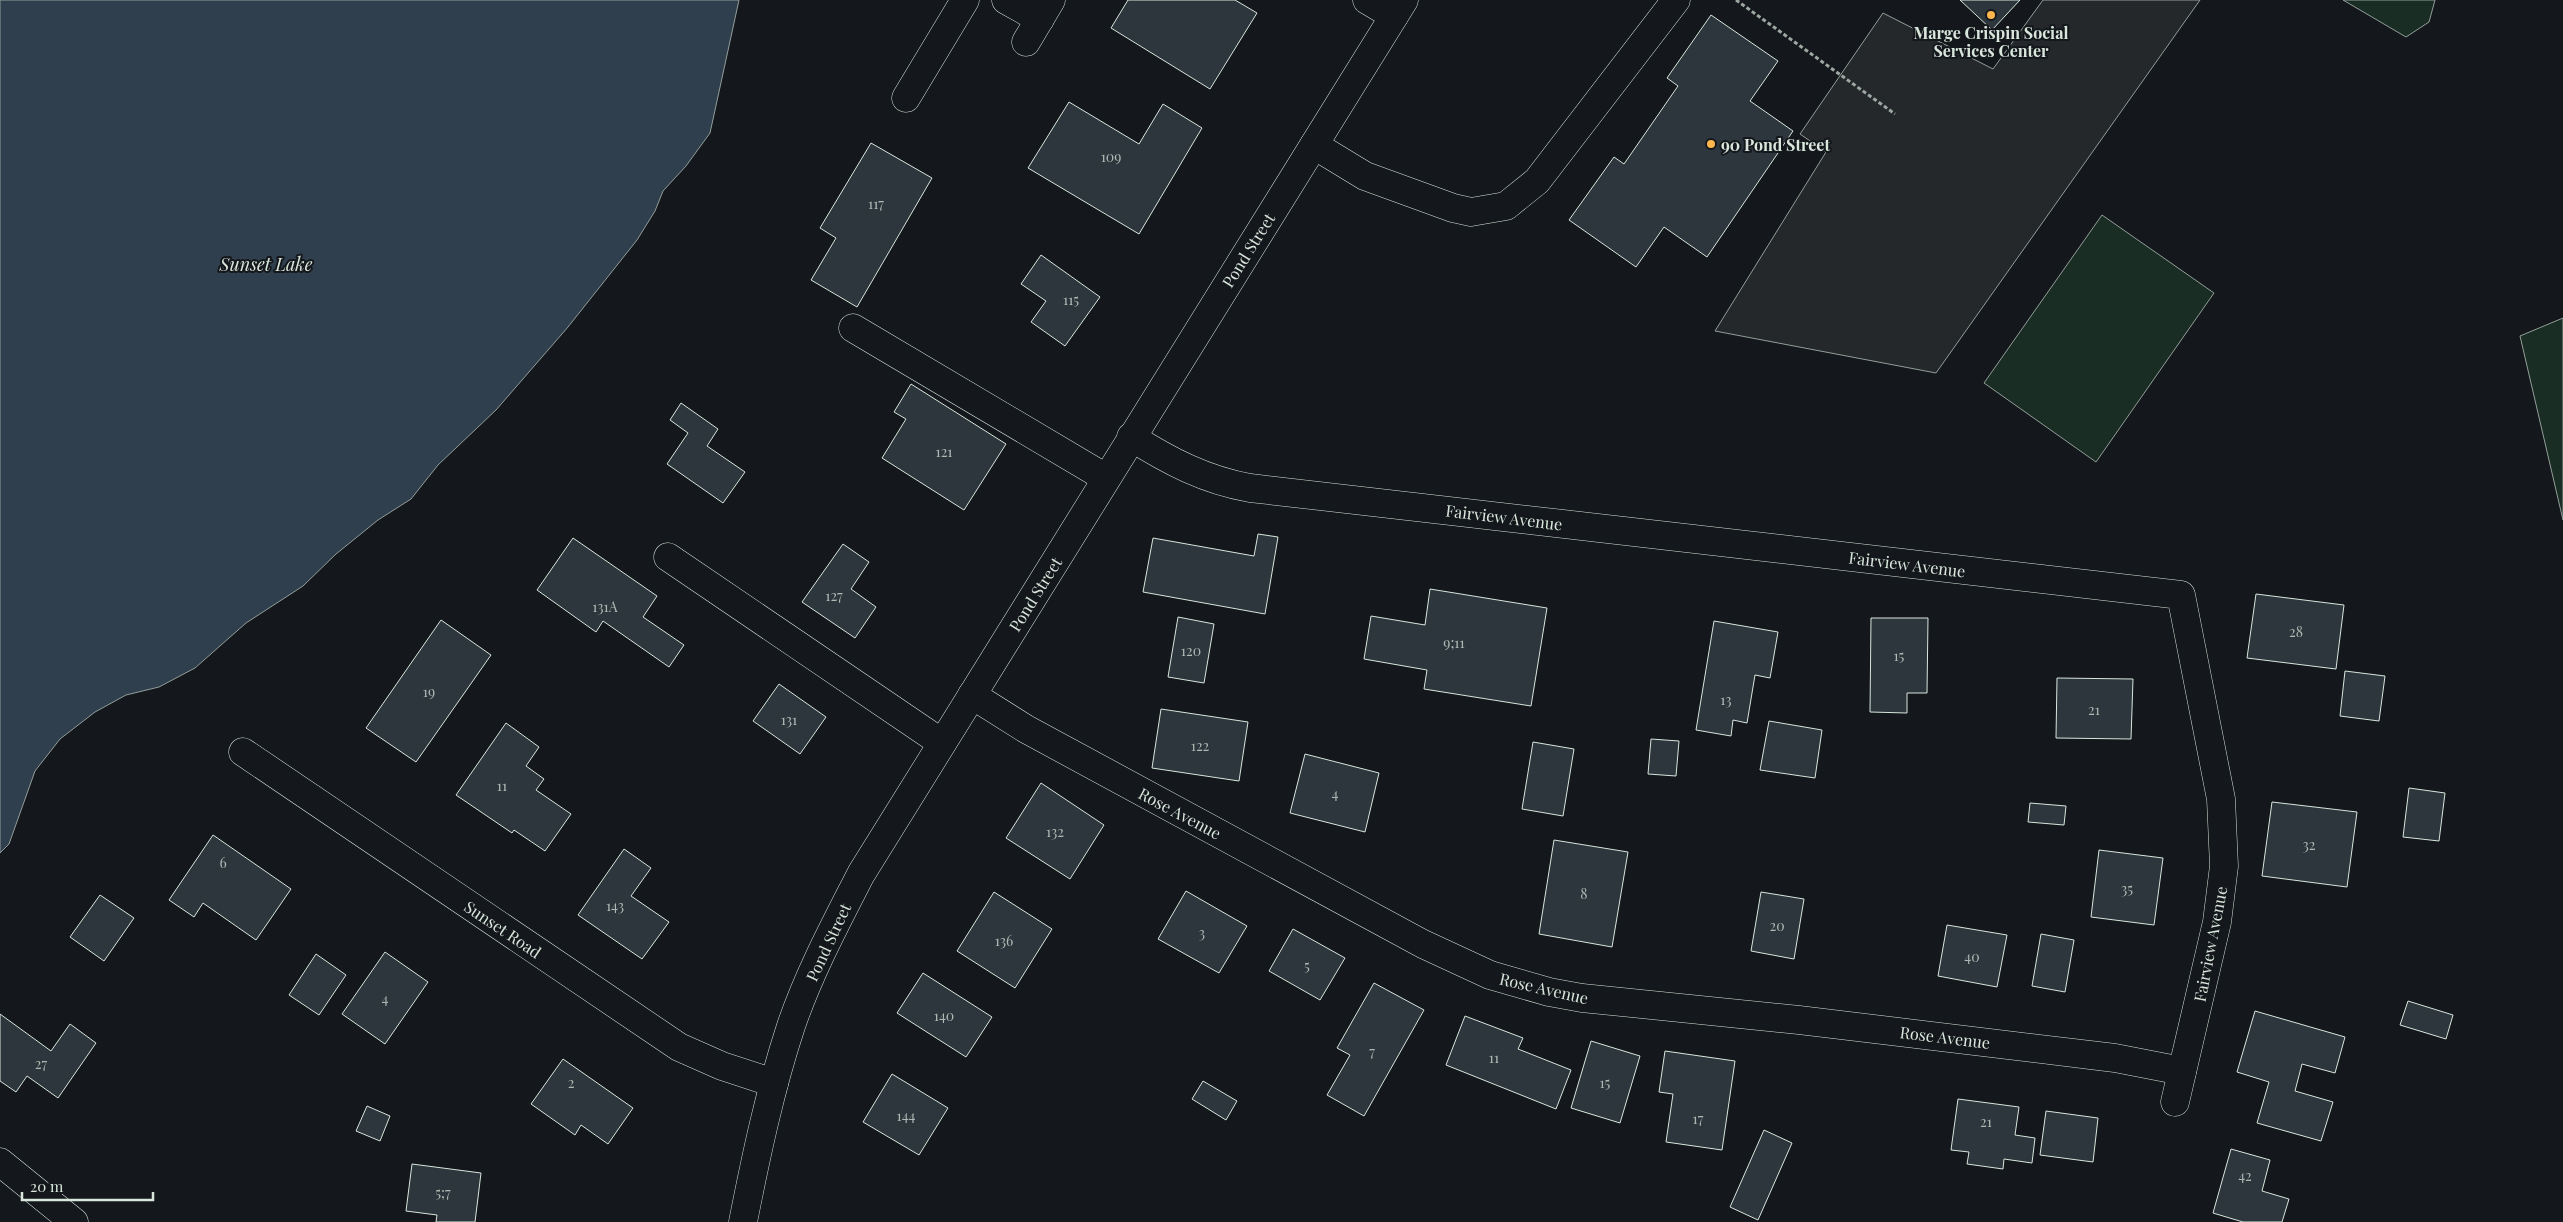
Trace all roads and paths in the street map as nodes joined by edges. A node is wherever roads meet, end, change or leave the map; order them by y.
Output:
1 (965, 0) edge
2 (1006, 0) edge
3 (1367, 0) edge
4 (1676, 0) edge
5 (1736, 0) edge
6 (1400, 8) edge
7 (1045, 10) edge
8 (1026, 42) dead end
9 (906, 98) dead end
10 (1895, 114) dead end
11 (1314, 145) junction
12 (853, 328) dead end
13 (1131, 437) junction
14 (1106, 478) junction
15 (668, 557) dead end
16 (972, 695) junction
17 (942, 743) junction
18 (244, 752) dead end
19 (2182, 1071) junction
20 (774, 1083) junction
21 (2175, 1102) dead end
22 (0, 1162) edge
23 (74, 1222) edge
24 (743, 1222) edge

1 - 9 street
2 - 7 street
3 - 6 street
4 - 11 street
5 - 10 path
6 - 11 street, Pond Street
7 - 8 street
11 - 13 street, Pond Street
12 - 14 street
13 - 14 street, Pond Street
13 - 19 street, Fairview Avenue
14 - 16 street, Pond Street
15 - 17 street
16 - 17 street, Pond Street
16 - 19 street, Rose Avenue
17 - 20 street, Pond Street
18 - 20 street, Sunset Road
19 - 21 street, Fairview Avenue
20 - 24 street, Pond Street
22 - 23 street

